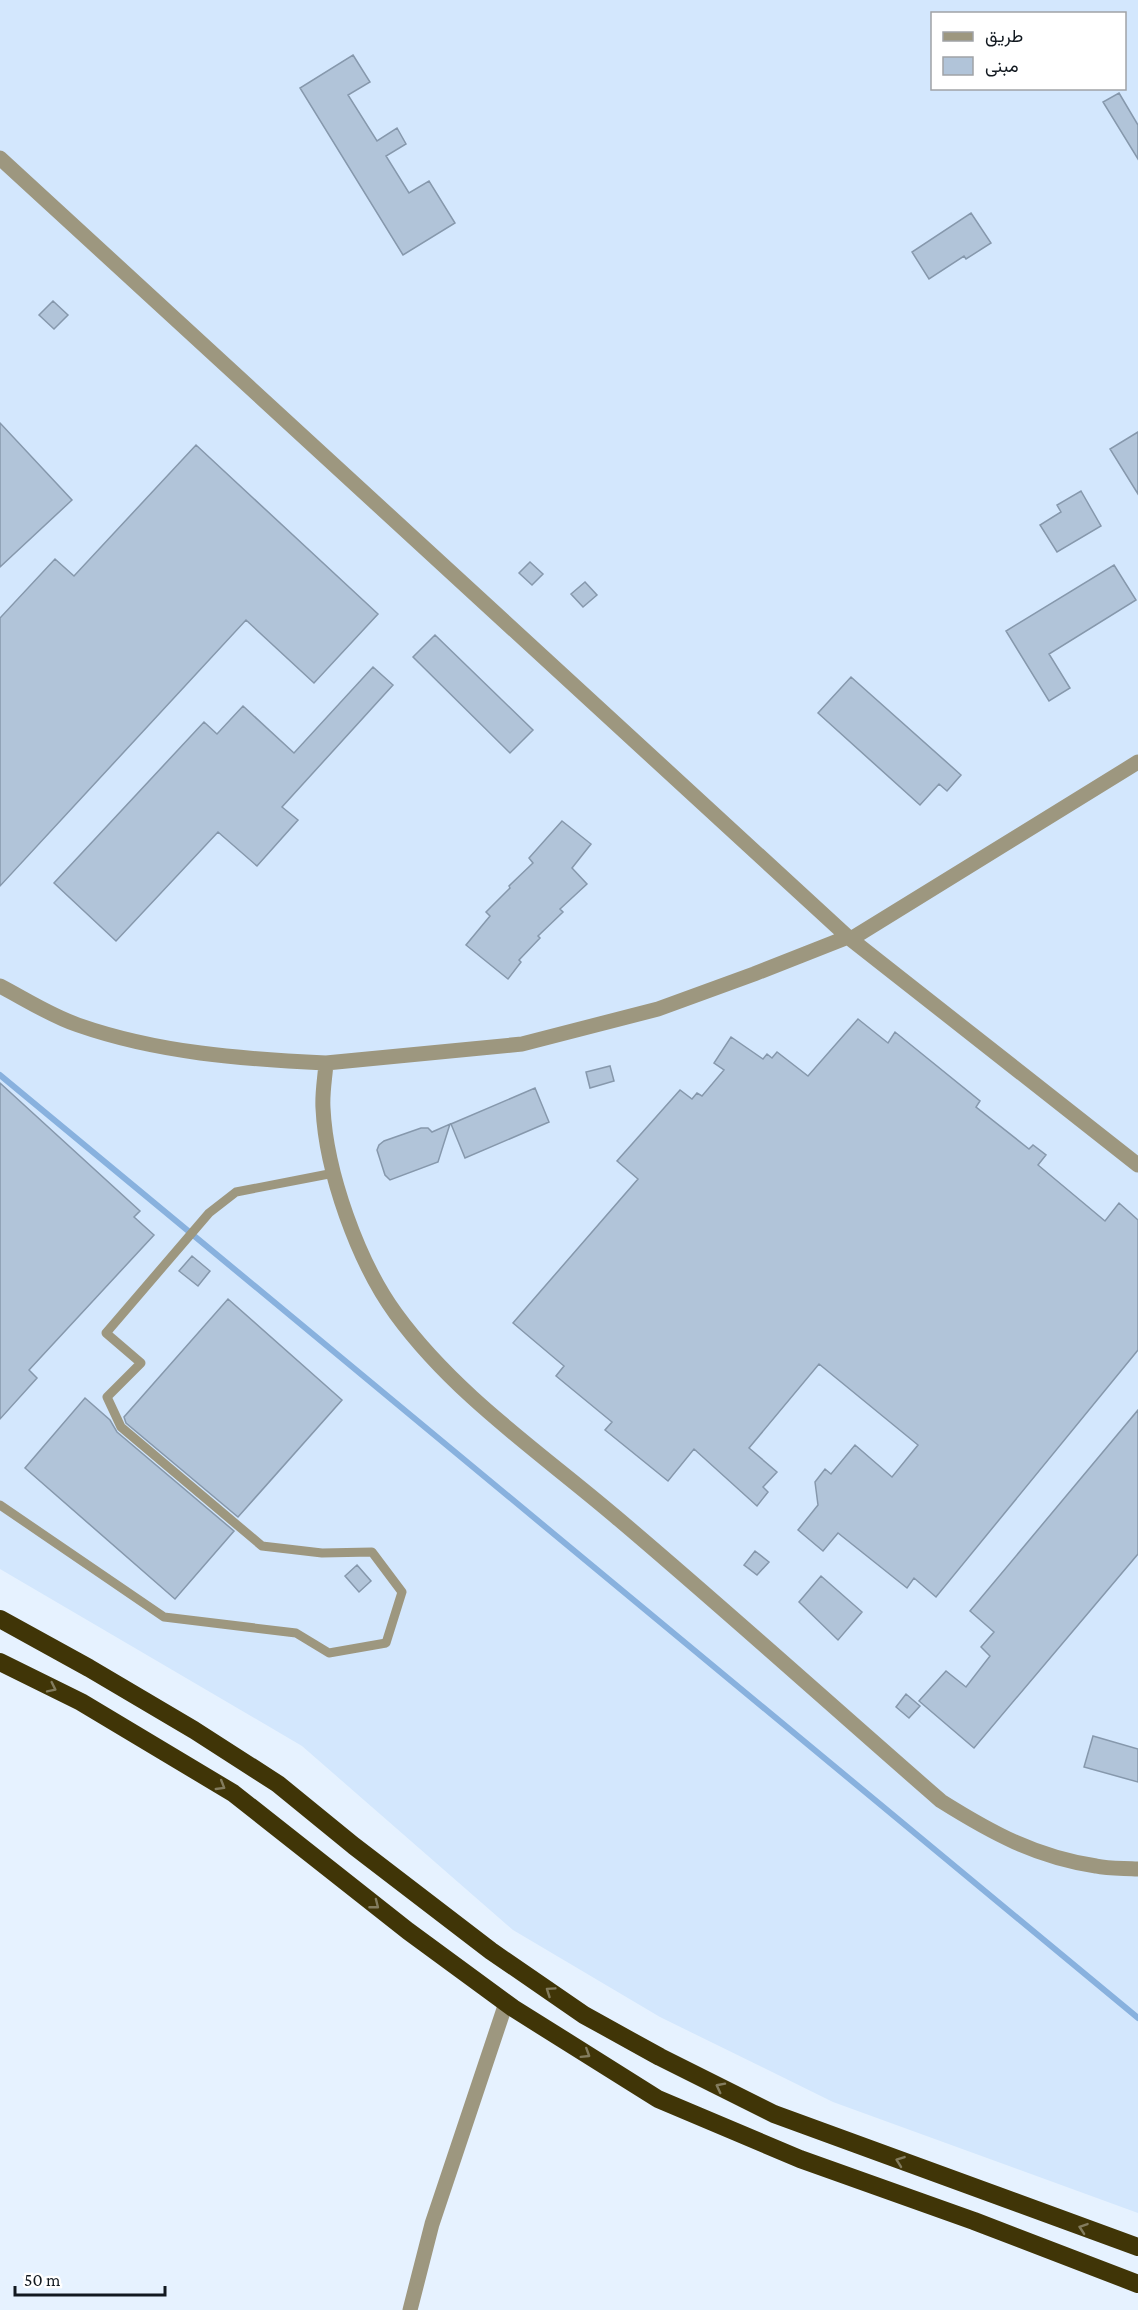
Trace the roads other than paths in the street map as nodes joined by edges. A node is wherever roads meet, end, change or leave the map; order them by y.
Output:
1 (0, 158) edge
2 (1138, 762) edge
3 (850, 938) junction
4 (0, 986) edge
5 (326, 1063) junction
6 (1138, 1165) edge
7 (334, 1173) junction
8 (0, 1505) edge
9 (0, 1619) edge
10 (0, 1662) edge
11 (1138, 1869) edge
12 (506, 2003) junction
13 (1138, 2247) edge
14 (1138, 2284) edge
15 (410, 2310) edge

1 - 3 street
2 - 3 street
3 - 5 street
3 - 6 street
4 - 5 street
5 - 7 street
7 - 8 lane
7 - 11 street
13 -> 9 highway
10 -> 12 highway
12 -> 14 highway
12 - 15 street

